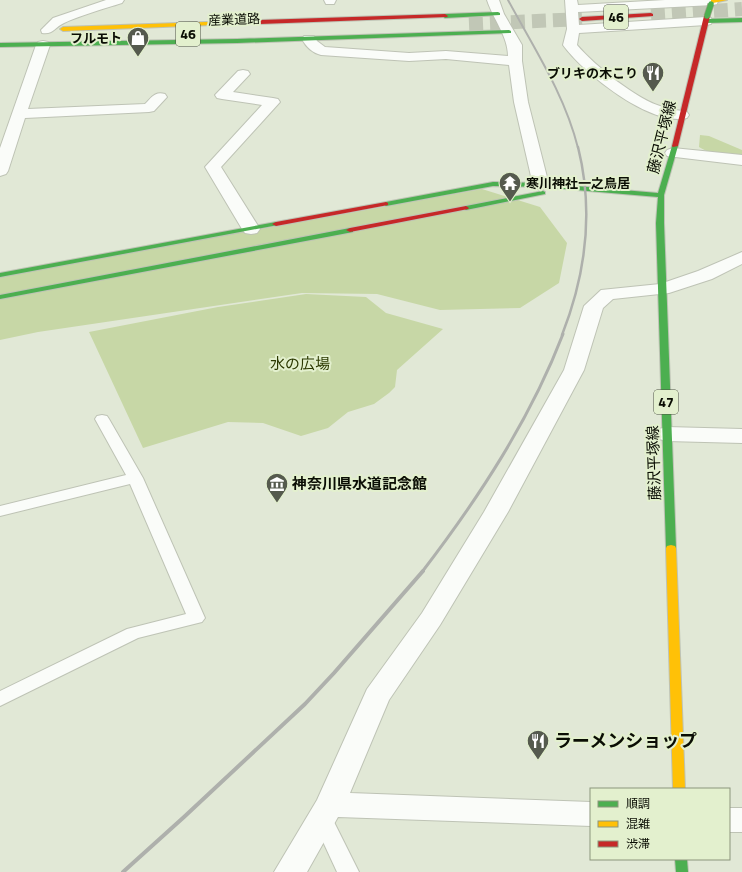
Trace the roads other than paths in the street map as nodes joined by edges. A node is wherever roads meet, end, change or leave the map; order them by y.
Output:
1 (118, 0) edge
2 (493, 0) edge
3 (715, 1) edge
4 (72, 2) dead end
5 (571, 4) edge
6 (94, 8) junction
7 (498, 14) junction
8 (651, 15) tunnel mouth
9 (707, 19) junction
10 (742, 20) edge
11 (469, 24) tunnel mouth
12 (578, 24) junction
13 (43, 30) joint
14 (509, 32) junction
15 (0, 39) edge
16 (309, 39) junction
17 (0, 45) edge
18 (43, 45) junction
19 (515, 61) junction
20 (243, 74) dead end
21 (160, 97) dead end
22 (19, 114) junction
23 (682, 115) junction
24 (673, 153) junction
25 (742, 160) edge
26 (0, 171) edge
27 (508, 183) junction
28 (542, 185) junction
29 (568, 188) junction
30 (661, 195) junction
31 (522, 197) junction
32 (251, 229) junction
33 (742, 257) edge
34 (0, 275) edge
35 (662, 288) junction
36 (0, 297) edge
37 (102, 419) dead end
38 (667, 434) junction
39 (742, 436) edge
40 (135, 478) junction
41 (0, 511) edge
42 (0, 699) edge
43 (679, 788) edge
44 (326, 812) junction
45 (590, 814) edge
46 (730, 820) edge
47 (742, 820) edge
48 (681, 860) edge
49 (290, 872) edge
50 (348, 872) edge
51 (682, 872) edge

1 - 6 street
2 - 7 street
3 - 5 street
3 - 9 main road, 47, bridge
4 - 6 street
5 - 12 street
6 - 13 street
7 - 13 main road
7 - 14 street
8 - 12 main road, 46
9 - 10 main road
9 - 12 street
9 - 23 main road, 藤沢平塚線 / 47
11 - 15 main road, 産業道路 / 46
12 - 23 street
14 - 16 main road
14 - 19 street
16 - 18 main road
16 - 19 street
17 - 18 main road
18 - 22 street
19 - 28 street
20 - 32 street
21 - 22 street
22 - 26 street
23 - 24 main road, 藤沢平塚線 / 47
24 - 25 street
24 - 30 main road, 藤沢平塚線 / 47
27 - 28 main road
27 - 31 main road
27 - 32 main road
28 - 29 main road
29 - 30 main road
29 - 31 main road
30 - 35 main road, 藤沢平塚線 / 47
31 - 36 main road
32 - 34 main road
33 - 35 street
35 - 38 main road, 藤沢平塚線 / 47
35 - 44 street
37 - 40 lane
38 - 39 street
38 - 43 main road, 藤沢平塚線 / 47
40 - 41 lane
40 - 42 lane
44 - 45 street
44 - 49 street
44 - 50 lane
46 - 47 street
48 - 51 main road

